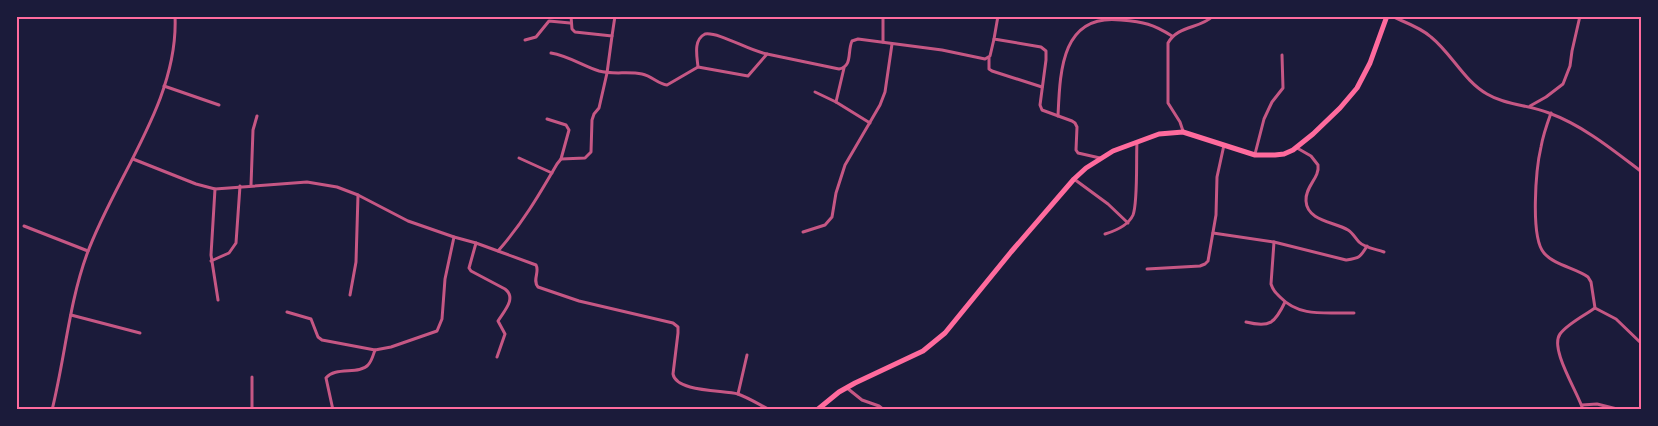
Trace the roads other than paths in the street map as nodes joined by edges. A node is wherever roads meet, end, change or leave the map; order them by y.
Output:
1 (175, 16) edge
2 (571, 16) edge
3 (615, 16) edge
4 (883, 16) edge
5 (998, 16) edge
6 (1213, 16) edge
7 (1386, 16) edge
8 (1390, 16) edge
9 (1580, 16) edge
10 (570, 23) junction
11 (612, 36) junction
12 (1172, 36) junction
13 (994, 39) junction
14 (525, 40) dead end
15 (883, 42) junction
16 (892, 44) junction
17 (551, 53) dead end
18 (767, 54) junction
19 (1282, 55) dead end
20 (989, 58) junction
21 (698, 67) junction
22 (844, 68) junction
23 (607, 72) junction
24 (164, 86) junction
25 (1042, 87) junction
26 (815, 92) dead end
27 (836, 102) junction
28 (219, 104) dead end
29 (1529, 106) junction
30 (1551, 113) junction
31 (257, 116) dead end
32 (1058, 116) junction
33 (547, 119) dead end
34 (870, 123) junction
35 (1183, 132) junction
36 (1137, 141) junction
37 (1224, 145) junction
38 (1296, 147) junction
39 (1255, 155) junction
40 (518, 158) dead end
41 (1100, 158) junction
42 (133, 159) junction
43 (561, 159) junction
44 (552, 172) junction
45 (1642, 172) edge
46 (1074, 179) junction
47 (251, 185) junction
48 (240, 186) junction
49 (215, 189) junction
50 (358, 195) junction
51 (1128, 223) junction
52 (24, 226) dead end
53 (803, 232) dead end
54 (1214, 233) junction
55 (1105, 234) dead end
56 (454, 237) junction
57 (1274, 242) junction
58 (476, 243) junction
59 (1367, 246) junction
60 (498, 250) junction
61 (88, 251) junction
62 (1384, 252) dead end
63 (211, 261) junction
64 (1148, 269) dead end
65 (350, 296) dead end
66 (218, 300) dead end
67 (1285, 302) junction
68 (1594, 308) junction
69 (287, 312) dead end
70 (1354, 313) dead end
71 (72, 315) junction
72 (1246, 322) dead end
73 (140, 333) dead end
74 (1642, 344) edge
75 (375, 350) junction
76 (746, 354) dead end
77 (497, 357) dead end
78 (252, 377) dead end
79 (846, 388) junction
80 (738, 394) junction
81 (1582, 405) junction
82 (52, 410) edge
83 (252, 410) edge
84 (333, 410) edge
85 (770, 410) edge
86 (817, 410) edge
87 (884, 410) edge
88 (1583, 410) edge
89 (1621, 410) edge

1 - 24 street
2 - 10 street
3 - 11 street
4 - 15 street
5 - 13 street
6 - 12 street
7 - 38 main road
8 - 29 street
9 - 29 street
10 - 11 street
10 - 14 street
11 - 23 street
12 - 32 street
12 - 35 street
13 - 20 street
13 - 25 street
15 - 16 street
15 - 22 street
16 - 20 street
16 - 34 street
17 - 23 street
18 - 21 street
18 - 21 street
18 - 22 street
19 - 39 street
20 - 25 street
21 - 23 street
22 - 27 street
23 - 43 street
24 - 28 street
24 - 42 street
25 - 32 street
26 - 27 street
27 - 34 street
29 - 30 street
30 - 45 street
30 - 68 street
31 - 47 street
32 - 41 street
33 - 43 street
34 - 53 street
35 - 36 main road
35 - 37 main road
36 - 41 main road
36 - 51 street
37 - 39 main road
37 - 54 street
38 - 39 main road
38 - 59 street
40 - 44 street
41 - 46 main road
42 - 49 street
42 - 61 street
43 - 44 street
44 - 60 street
46 - 51 street
46 - 79 main road
47 - 48 street
47 - 50 street
48 - 49 street
48 - 63 street
49 - 63 street
50 - 56 street
50 - 65 street
51 - 55 street
52 - 61 street
54 - 57 street
54 - 64 street
56 - 58 street
56 - 75 street
57 - 59 street
57 - 67 street
58 - 60 street
58 - 77 street
59 - 62 street
60 - 80 street
61 - 71 street
63 - 66 street
67 - 70 street
67 - 72 street
68 - 74 street
68 - 81 street
69 - 75 street
71 - 73 street
71 - 82 street
75 - 84 street
76 - 80 street
78 - 83 street
79 - 86 main road
79 - 87 street
80 - 85 street
81 - 88 street
81 - 89 street

